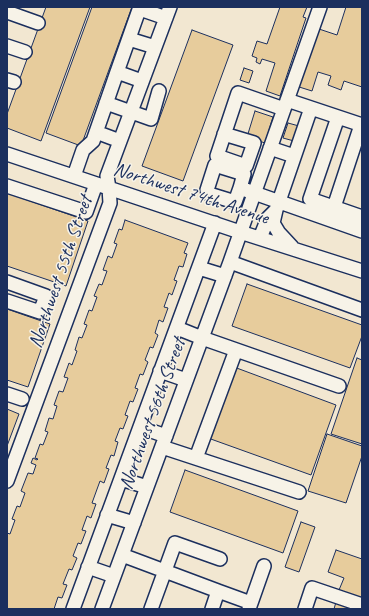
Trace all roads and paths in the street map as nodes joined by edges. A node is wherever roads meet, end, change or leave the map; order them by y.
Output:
1 (320, 7) edge
2 (140, 8) edge
3 (168, 12) edge
4 (10, 13) edge
5 (38, 23) dead end
6 (129, 39) junction
7 (7, 46) edge
8 (155, 47) junction
9 (25, 52) dead end
10 (118, 72) junction
11 (142, 81) junction
12 (159, 91) dead end
13 (106, 103) junction
14 (285, 104) junction
15 (311, 108) junction
16 (131, 112) junction
17 (338, 117) junction
18 (361, 125) edge
19 (96, 132) junction
20 (224, 134) dead end
21 (120, 141) junction
22 (270, 148) junction
23 (7, 154) edge
24 (294, 156) junction
25 (74, 176) junction
26 (96, 184) junction
27 (7, 186) edge
28 (109, 188) junction
29 (240, 188) dead end
30 (254, 194) junction
31 (277, 206) junction
32 (334, 207) junction
33 (361, 214) edge
34 (215, 223) junction
35 (362, 231) edge
36 (240, 232) junction
37 (260, 238) junction
38 (293, 249) junction
39 (230, 262) junction
40 (199, 268) junction
41 (362, 271) edge
42 (225, 276) junction
43 (7, 282) edge
44 (7, 301) edge
45 (362, 310) edge
46 (177, 328) junction
47 (202, 338) junction
48 (236, 350) junction
49 (160, 371) junction
50 (186, 380) junction
51 (339, 386) dead end
52 (7, 394) edge
53 (22, 399) dead end
54 (140, 427) junction
55 (164, 442) junction
56 (196, 458) junction
57 (121, 479) junction
58 (7, 481) edge
59 (147, 487) junction
60 (299, 492) dead end
61 (107, 515) junction
62 (134, 523) junction
63 (122, 555) junction
64 (220, 559) dead end
65 (264, 566) dead end
66 (88, 567) junction
67 (165, 571) junction
68 (114, 576) junction
69 (218, 591) junction
70 (362, 605) edge
71 (250, 606) edge
72 (73, 609) edge
73 (102, 609) edge
74 (151, 609) edge
75 (212, 609) edge
76 (305, 609) edge

1 - 14 street, Northwest 56th Street
2 - 3 street
2 - 6 street
3 - 8 street, Northwest 55th Street
4 - 5 street
6 - 8 street
6 - 10 street
7 - 9 street
8 - 11 street, Northwest 55th Street
10 - 11 street
10 - 13 street
11 - 16 street, Northwest 55th Street
12 - 16 street
13 - 16 street
13 - 19 street
14 - 15 street
14 - 20 street
14 - 22 street, Northwest 56th Street
15 - 17 street
15 - 24 street
16 - 21 street, Northwest 55th Street
17 - 18 street
17 - 32 street
18 - 32 street
19 - 21 street
19 - 25 street
21 - 28 street, Northwest 55th Street
22 - 24 street
22 - 30 street, Northwest 56th Street
23 - 25 street, Northwest 74th Avenue
24 - 31 street
25 - 26 street, Northwest 74th Avenue
26 - 27 street
26 - 28 street, Northwest 74th Avenue
28 - 34 street, Northwest 74th Avenue
28 - 58 street, Northwest 55th Street
29 - 30 street
30 - 31 street
30 - 36 street, Northwest 56th Street
31 - 35 street
31 - 37 street
31 - 38 street
32 - 33 street
34 - 36 street, Northwest 74th Avenue
34 - 40 street
36 - 37 street, Northwest 74th Avenue
36 - 39 street, Northwest 56th Street
37 - 38 street, Northwest 74th Avenue
38 - 41 street, Northwest 74th Avenue
39 - 42 street, Northwest 56th Street
39 - 45 street
40 - 42 street
40 - 46 street
42 - 47 street, Northwest 56th Street
43 - 44 street
46 - 47 street
46 - 49 street
47 - 48 street
47 - 50 street, Northwest 56th Street
48 - 51 street
48 - 56 street
49 - 50 street
49 - 54 street
50 - 55 street, Northwest 56th Street
52 - 53 street
54 - 55 street
54 - 57 street
55 - 56 street
55 - 59 street, Northwest 56th Street
56 - 60 street
57 - 59 street
57 - 61 street
59 - 62 street, Northwest 56th Street
61 - 62 street
61 - 66 street
62 - 63 street, Northwest 56th Street
63 - 67 street
63 - 68 street, Northwest 56th Street
64 - 67 street
65 - 71 street
66 - 68 street
66 - 72 street
67 - 69 street
67 - 74 street
68 - 73 street, Northwest 56th Street
69 - 71 street
69 - 75 street
70 - 76 street

